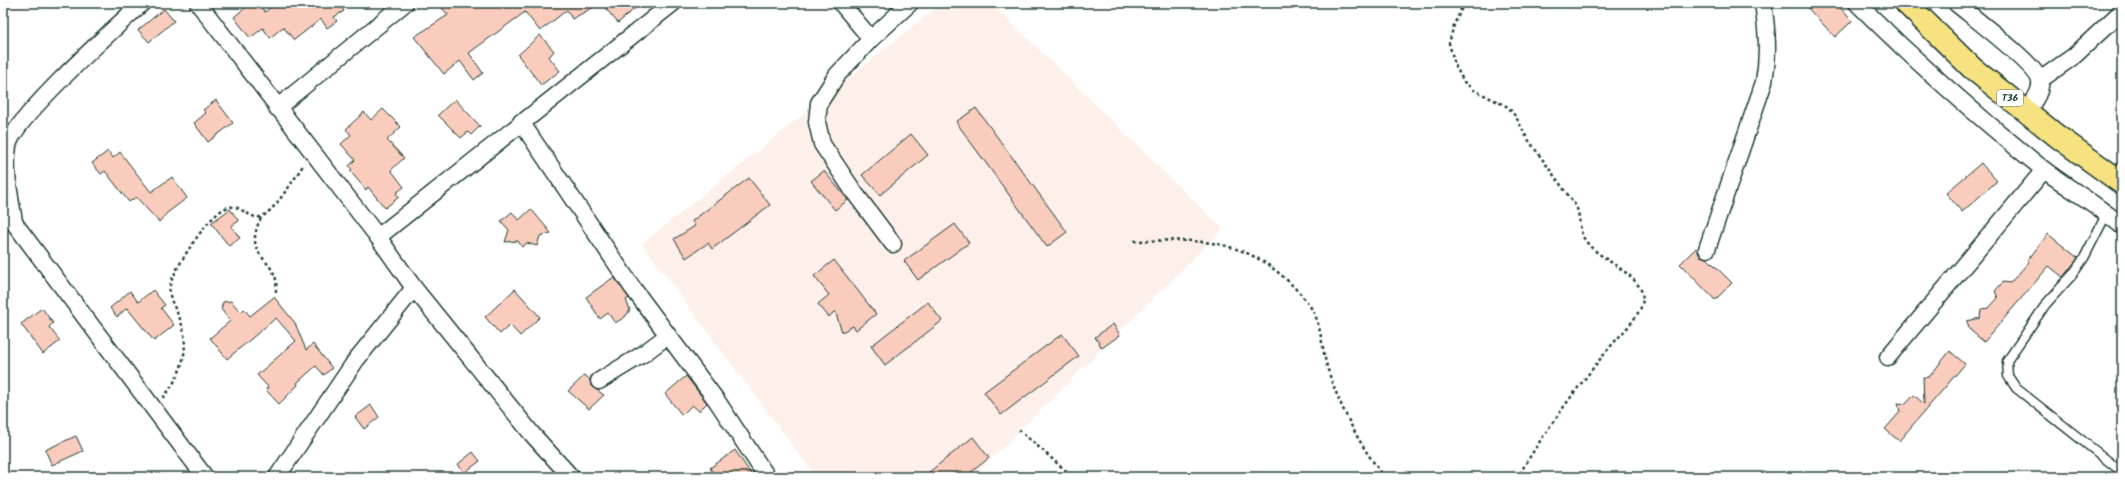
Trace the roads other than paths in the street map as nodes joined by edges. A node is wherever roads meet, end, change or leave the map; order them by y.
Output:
1 (142, 3) edge
2 (198, 3) edge
3 (405, 3) edge
4 (673, 3) edge
5 (842, 3) edge
6 (910, 3) edge
7 (1762, 3) edge
8 (1857, 3) edge
9 (1906, 3) edge
10 (1956, 3) edge
11 (2122, 10) edge
12 (871, 38) junction
13 (2040, 80) junction
14 (277, 108) junction
15 (2027, 112) junction
16 (521, 122) junction
17 (2044, 170) junction
18 (2118, 178) edge
19 (3, 208) edge
20 (2107, 213) junction
21 (14, 223) junction
22 (2122, 226) edge
23 (378, 236) junction
24 (893, 244) dead end
25 (1707, 249) dead end
26 (414, 288) junction
27 (667, 336) junction
28 (1888, 357) dead end
29 (600, 381) dead end
30 (2122, 472) edge
31 (205, 477) edge
32 (277, 477) edge
33 (571, 477) edge
34 (767, 477) edge

1 - 21 street
2 - 14 street
3 - 14 street
4 - 16 street
5 - 12 street
6 - 12 street
7 - 25 street
8 - 17 street
9 - 15 highway, T36
10 - 13 street
11 - 13 street
12 - 24 street
13 - 15 street
14 - 23 street
15 - 18 highway, T36
16 - 23 street
16 - 27 street
17 - 20 street
17 - 28 street
19 - 21 street
20 - 22 street
20 - 30 lane
21 - 31 street
23 - 26 street
26 - 32 street
26 - 33 street
27 - 29 street
27 - 34 street

